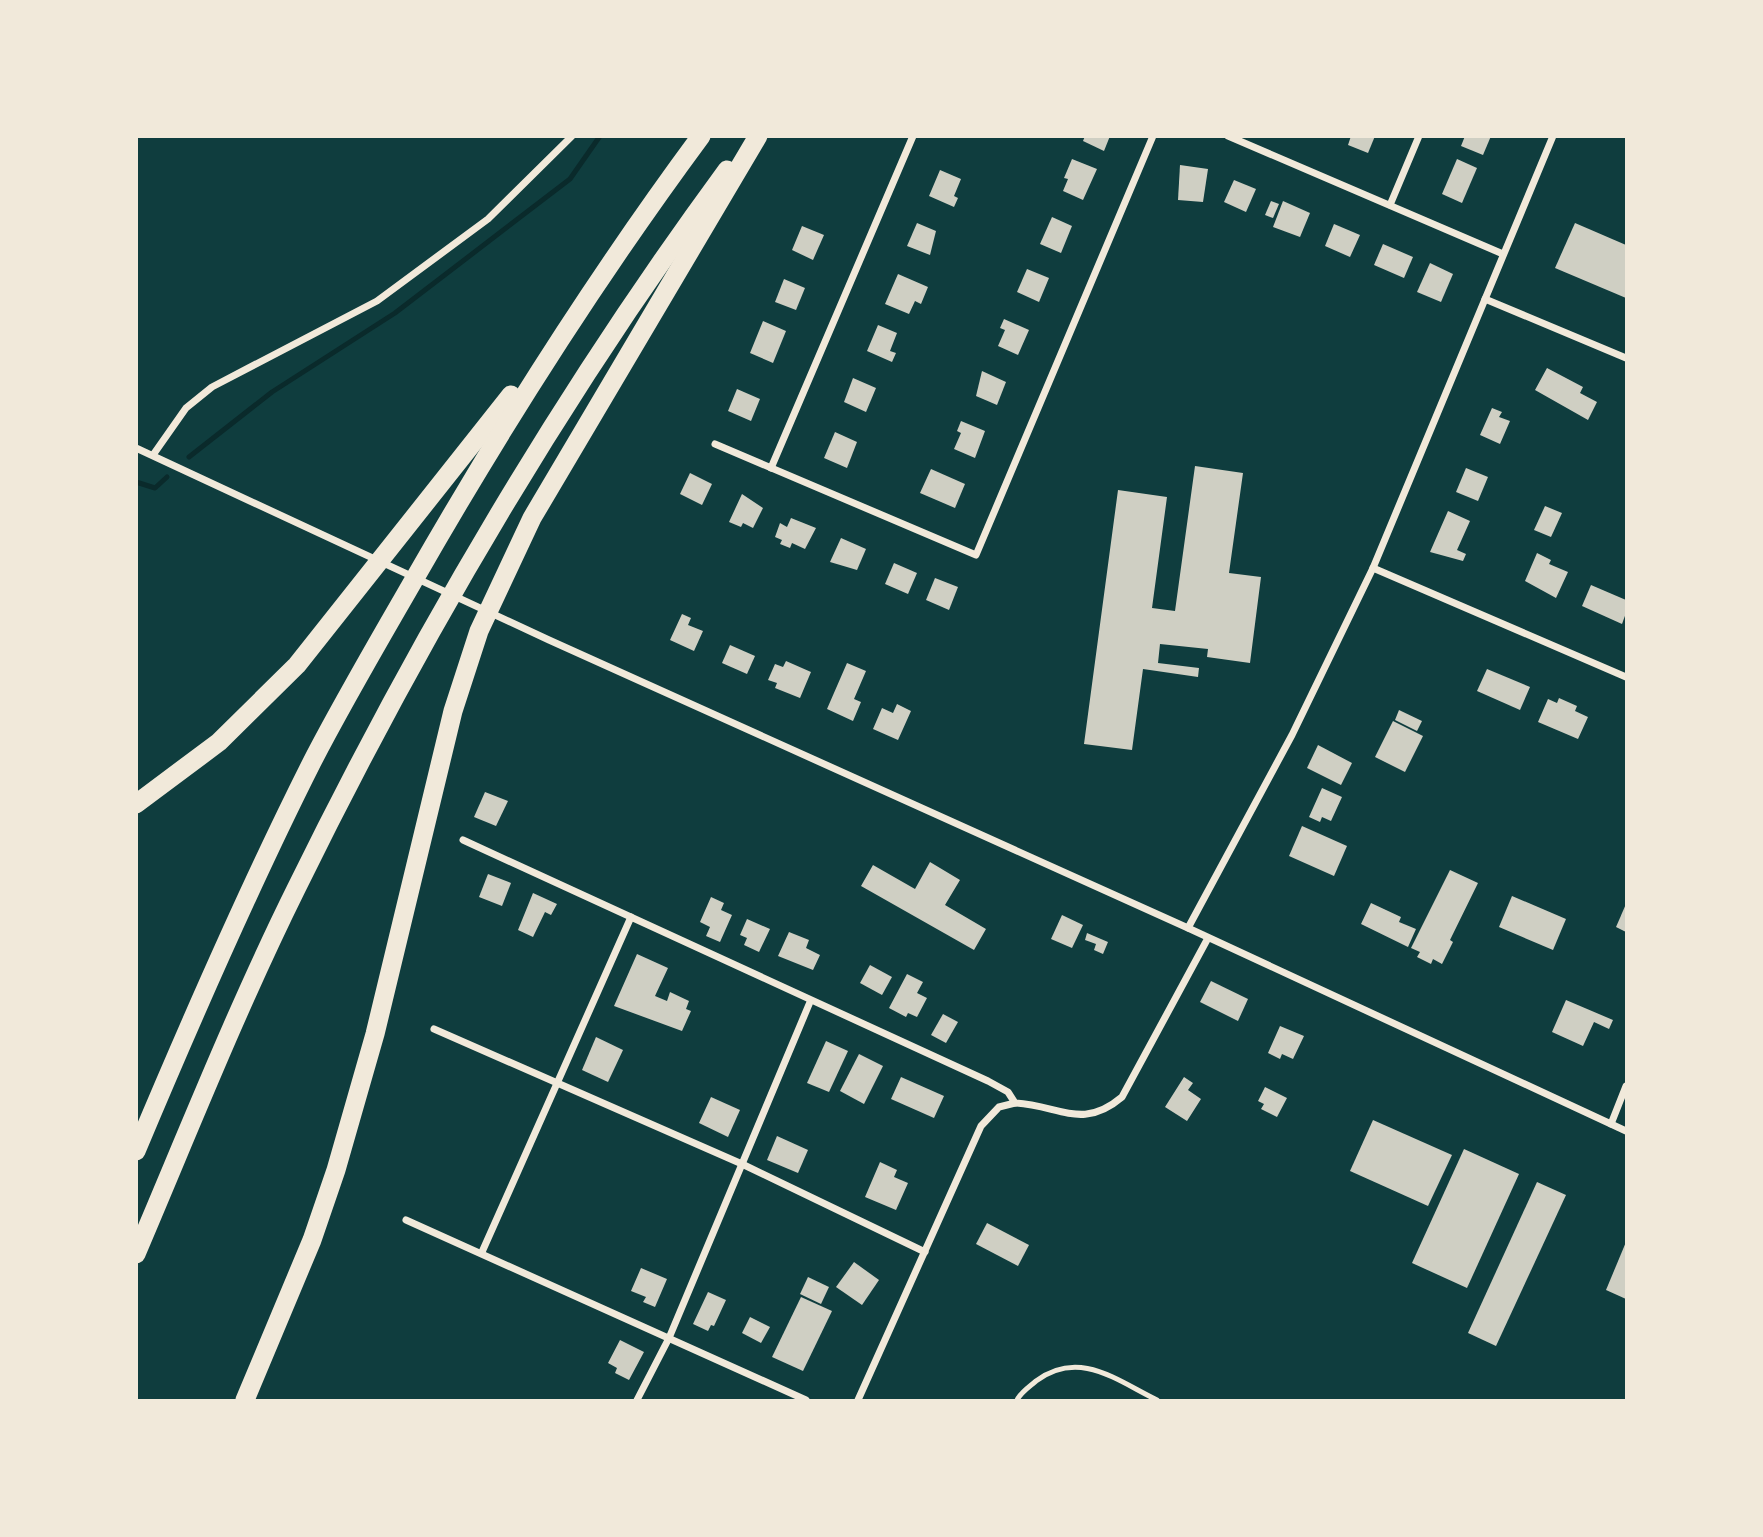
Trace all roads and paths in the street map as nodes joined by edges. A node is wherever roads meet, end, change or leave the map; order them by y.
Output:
1 (572, 136) edge
2 (701, 136) edge
3 (752, 136) edge
4 (758, 136) edge
5 (913, 136) edge
6 (1153, 136) edge
7 (1228, 136) edge
8 (1419, 136) edge
9 (1553, 136) edge
10 (1390, 205) junction
11 (1503, 254) junction
12 (1485, 299) junction
13 (577, 312) junction
14 (1626, 358) edge
15 (715, 444) dead end
16 (136, 449) edge
17 (153, 455) junction
18 (771, 468) junction
19 (1373, 568) junction
20 (1626, 677) edge
21 (136, 804) edge
22 (463, 840) dead end
23 (631, 917) junction
24 (1188, 928) junction
25 (1208, 938) junction
26 (810, 1002) junction
27 (434, 1028) dead end
28 (557, 1083) junction
29 (1626, 1086) edge
30 (1015, 1103) junction
31 (1611, 1124) junction
32 (1626, 1131) edge
33 (136, 1151) edge
34 (743, 1164) junction
35 (406, 1220) dead end
36 (482, 1252) junction
37 (925, 1252) junction
38 (136, 1254) edge
39 (669, 1338) junction
40 (253, 1381) junction
41 (245, 1401) edge
42 (255, 1401) edge
43 (636, 1401) edge
44 (806, 1401) edge
45 (858, 1401) edge
46 (1017, 1401) edge
47 (1157, 1401) edge

1 - 17 street
2 - 13 highway
3 - 38 highway
4 - 40 highway
5 - 18 street
6 - 18 street
7 - 10 street
8 - 10 street
9 - 11 street
10 - 11 street
11 - 12 street
12 - 14 street
12 - 19 street
13 - 21 highway
13 - 33 highway
15 - 18 street
16 - 17 street
17 - 24 street
19 - 20 street
19 - 24 street
22 - 23 street
23 - 26 street
23 - 28 street
24 - 25 street
25 - 30 street
25 - 31 street
26 - 30 street
26 - 34 street
27 - 28 street
28 - 34 street
28 - 36 street
29 - 31 street
30 - 37 street
31 - 32 street
34 - 37 street
34 - 39 street
35 - 36 street
36 - 39 street
37 - 45 street
39 - 43 street
39 - 44 street
40 - 41 highway
40 - 42 highway
46 - 47 lane

